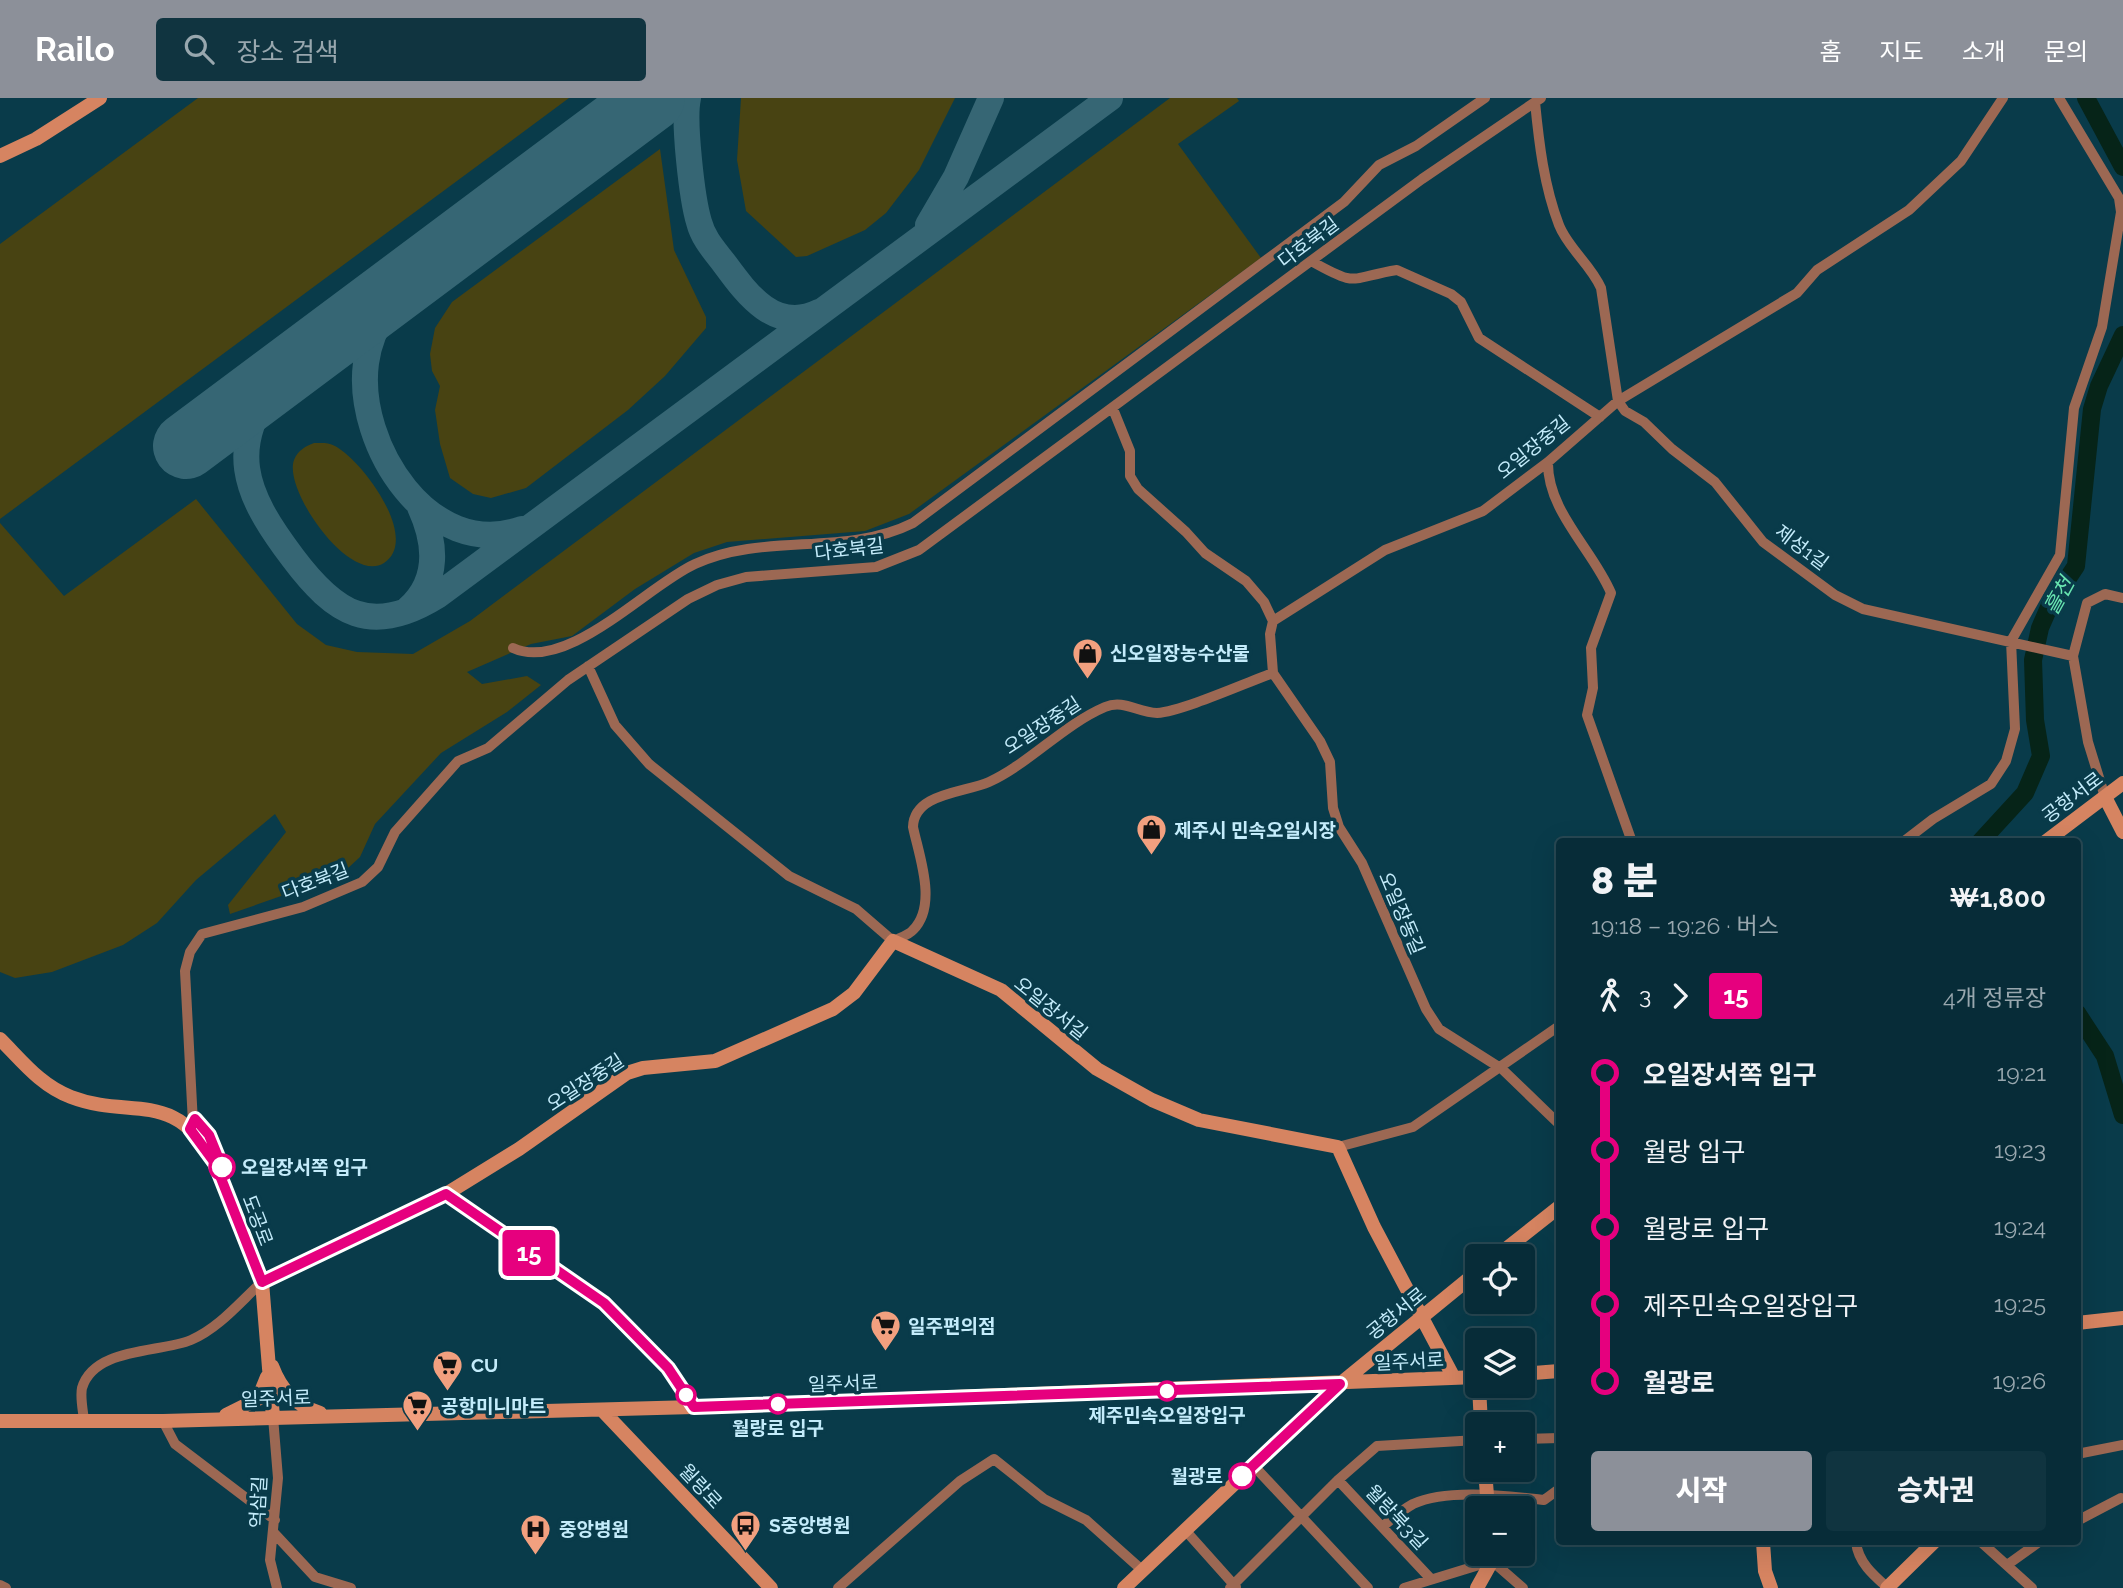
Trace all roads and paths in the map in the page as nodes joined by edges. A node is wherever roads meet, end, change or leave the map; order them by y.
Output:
1 (100, 98) edge
2 (1485, 98) edge
3 (2003, 98) edge
4 (2059, 98) edge
5 (1538, 100) edge
6 (0, 156) edge
7 (1311, 261) junction
8 (1618, 401) junction
9 (1113, 409) junction
10 (1600, 417) junction
11 (1548, 462) junction
12 (2123, 598) edge
13 (1273, 621) junction
14 (2011, 641) junction
15 (513, 648) dead end
16 (2073, 656) junction
17 (588, 666) junction
18 (1273, 673) junction
19 (2123, 783) edge
20 (2105, 797) junction
21 (2123, 832) edge
22 (1631, 838) edge
23 (1908, 838) edge
24 (2050, 838) edge
25 (893, 941) junction
26 (1556, 1028) edge
27 (0, 1039) edge
28 (1502, 1069) junction
29 (1556, 1121) edge
30 (192, 1124) junction
31 (1338, 1147) junction
32 (446, 1194) junction
33 (1556, 1209) edge
34 (1512, 1244) edge
35 (262, 1282) junction
36 (1465, 1282) edge
37 (1421, 1317) junction
38 (2119, 1318) edge
39 (2081, 1323) edge
40 (267, 1351) junction
41 (1556, 1371) edge
42 (1535, 1373) edge
43 (1454, 1378) junction
44 (1465, 1378) edge
45 (1340, 1384) junction
46 (694, 1407) junction
47 (602, 1410) junction
48 (340, 1414) junction
49 (273, 1417) junction
50 (84, 1420) junction
51 (203, 1420) junction
52 (0, 1421) edge
53 (163, 1421) junction
54 (1556, 1438) edge
55 (1535, 1439) edge
56 (1465, 1441) edge
57 (2123, 1445) edge
58 (2081, 1453) edge
59 (1253, 1465) junction
60 (1338, 1480) junction
61 (1486, 1482) edge
62 (1556, 1491) edge
63 (1487, 1493) junction
64 (1487, 1496) edge
65 (2121, 1498) edge
66 (1300, 1518) junction
67 (2081, 1519) edge
68 (275, 1520) junction
69 (1382, 1527) junction
70 (1185, 1530) junction
71 (274, 1533) junction
72 (1763, 1545) edge
73 (1856, 1545) edge
74 (1931, 1545) edge
75 (1984, 1545) edge
76 (2035, 1545) edge
77 (2007, 1565) junction
78 (1467, 1566) edge
79 (1488, 1566) edge
80 (1500, 1566) edge
81 (1142, 1570) junction
82 (1430, 1578) junction
83 (0, 1585) edge
84 (1234, 1587) edge
85 (6, 1588) edge
86 (277, 1588) edge
87 (351, 1588) edge
88 (771, 1588) edge
89 (838, 1588) edge
90 (1124, 1588) edge
91 (1368, 1588) edge
92 (1404, 1588) edge
93 (1477, 1588) edge
94 (1522, 1588) edge
95 (1771, 1588) edge
96 (1887, 1588) edge
97 (2032, 1588) edge

1 - 6 street
2 - 15 street
3 - 8 street, 오일장중길
4 - 14 street
5 - 7 street, 다호북길
5 - 8 street
7 - 9 street, 다호북길
7 - 10 street
8 - 10 street, 오일장중길
8 - 14 street, 제성1길
9 - 13 street
9 - 17 street, 다호북길
10 - 11 street, 오일장중길
11 - 13 street, 오일장중길
11 - 22 street
12 - 16 street
13 - 18 street
14 - 16 street, 제성1길
14 - 23 street
16 - 20 street
17 - 25 street, 오일장서길
17 - 30 street, 다호북길
18 - 25 street, 오일장중길
18 - 28 street, 오일장동길
19 - 20 street, 공항서로
20 - 21 street
20 - 24 street, 공항서로
25 - 31 street, 오일장서길
25 - 32 street, 오일장중길
26 - 28 street
27 - 30 street, 도공로
28 - 29 street, 오일장동길
28 - 31 street
30 - 35 street, 도공로
31 - 37 street
32 - 35 street, 오일장중길
32 - 46 street
33 - 34 street
35 - 40 street, 도공로
35 - 50 street
36 - 37 street, 공항서로
37 - 43 street
37 - 45 street, 공항서로
38 - 39 street
40 - 48 street
40 - 49 street, 도공로
40 - 51 street
41 - 42 street
43 - 44 street, 일주서로
43 - 45 street, 일주서로
45 - 46 street, 일주서로
45 - 59 street
46 - 47 street, 일주서로
47 - 48 street, 일주서로
47 - 88 street, 월랑로
48 - 49 street, 일주서로
49 - 51 street, 일주서로
49 - 68 street, 억삼길
50 - 52 street, 일주서로
50 - 53 street, 일주서로
51 - 53 street, 일주서로
53 - 68 street
54 - 55 street
56 - 60 street, 월랑북3길
57 - 58 street
59 - 66 street
59 - 70 street
60 - 66 street, 월랑북3길
60 - 69 street, 월랑북3길
61 - 63 street
62 - 63 street
63 - 64 street
63 - 69 street
65 - 67 street
66 - 84 street, 월랑북3길
66 - 91 street
68 - 71 street, 억삼길
69 - 82 street, 월랑북3길
70 - 81 street
70 - 84 street
71 - 86 street, 억삼길
71 - 87 street
72 - 95 street
73 - 96 street
74 - 96 street
75 - 77 street
76 - 77 street
77 - 97 street
78 - 82 street, 월랑북3길
79 - 93 street
80 - 94 street
81 - 89 street
81 - 90 street
82 - 92 street, 월랑북3길
83 - 85 street

